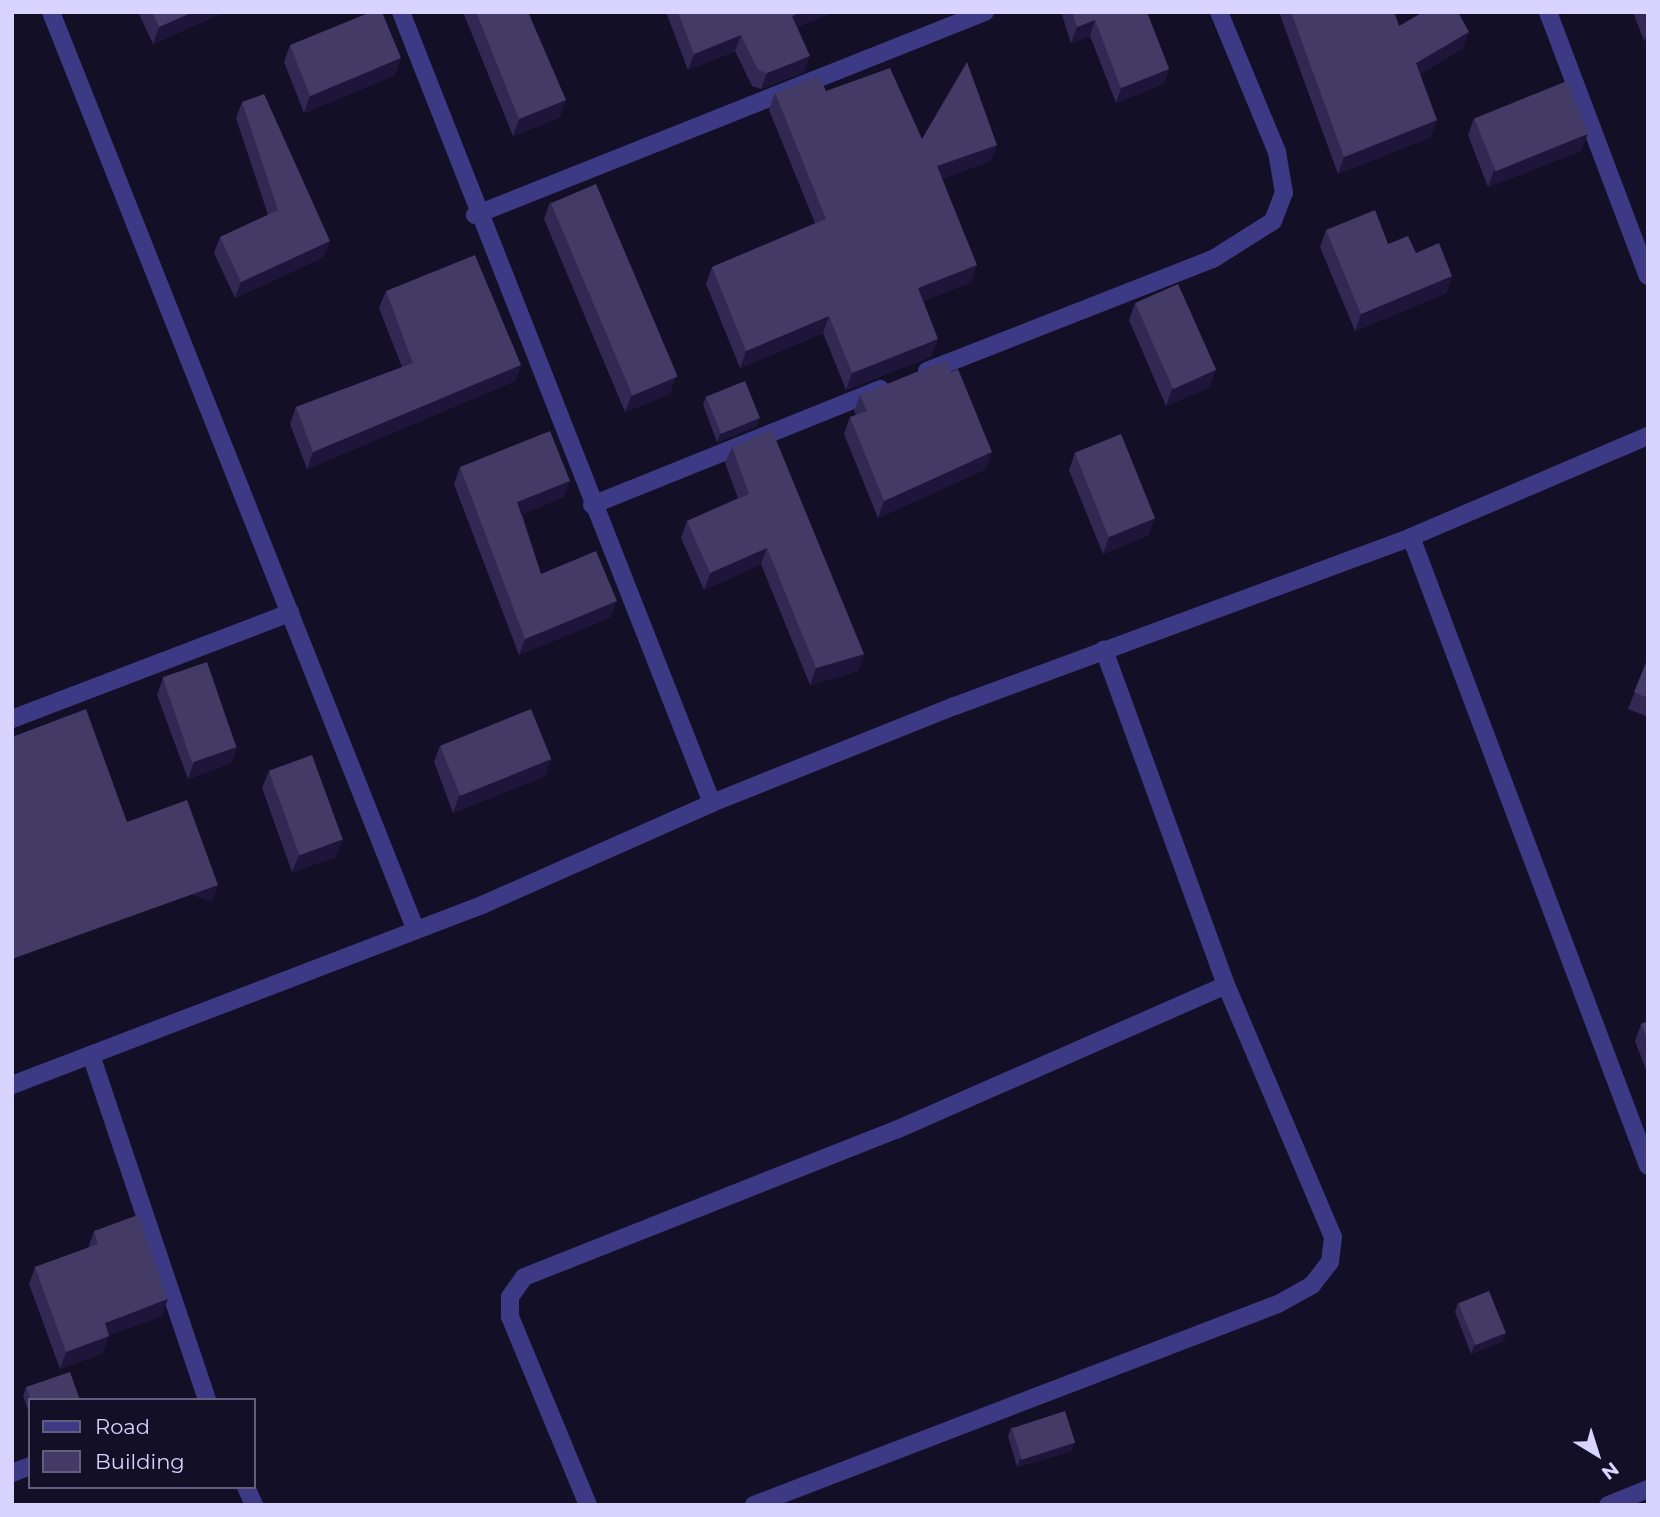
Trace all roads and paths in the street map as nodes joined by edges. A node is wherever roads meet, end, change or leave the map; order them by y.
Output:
1 (51, 12) edge
2 (401, 12) edge
3 (985, 12) edge
4 (1219, 12) edge
5 (1548, 12) edge
6 (475, 215) junction
7 (1648, 276) edge
8 (1648, 436) edge
9 (592, 505) junction
10 (1410, 537) junction
11 (290, 613) junction
12 (1104, 650) junction
13 (12, 719) edge
14 (712, 803) junction
15 (415, 928) junction
16 (1226, 985) junction
17 (91, 1055) junction
18 (12, 1085) edge
19 (1648, 1166) edge
20 (205, 1398) edge
21 (247, 1489) edge
22 (1648, 1489) edge
23 (254, 1505) edge
24 (588, 1505) edge
25 (754, 1505) edge
26 (1608, 1505) edge

1 - 11 street
2 - 6 street
3 - 6 street
4 - 9 street
5 - 7 street
6 - 9 street
8 - 10 street
9 - 14 street
10 - 12 street
10 - 19 street
11 - 13 street
11 - 15 street
12 - 14 street
12 - 16 street
14 - 15 street
15 - 17 street
16 - 24 street
16 - 25 street
17 - 18 street
17 - 20 street
21 - 23 street
22 - 26 street

